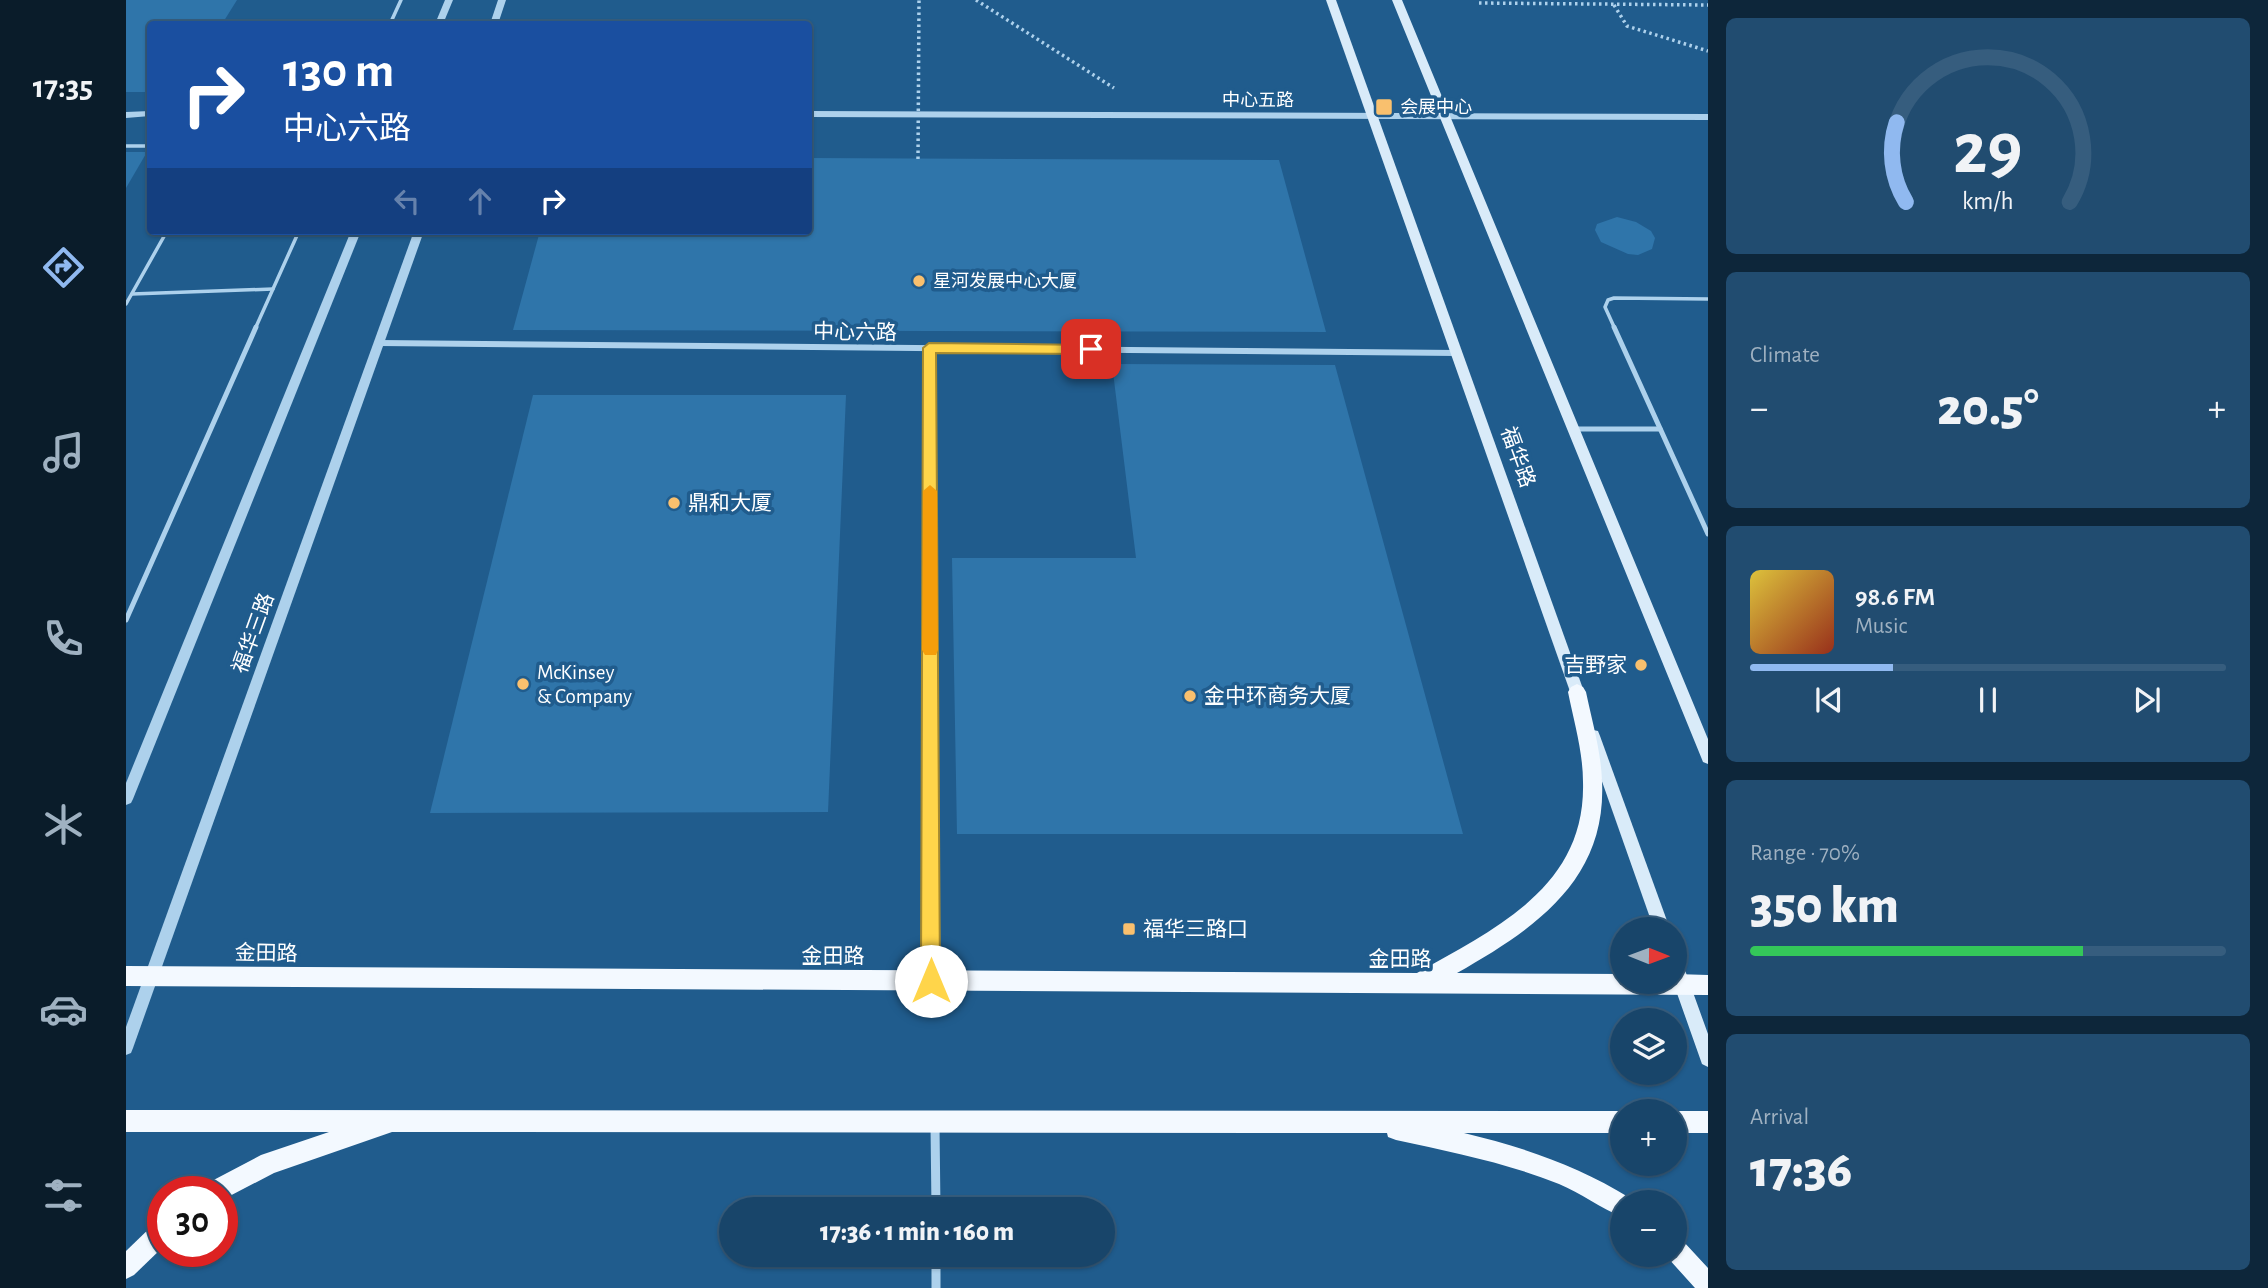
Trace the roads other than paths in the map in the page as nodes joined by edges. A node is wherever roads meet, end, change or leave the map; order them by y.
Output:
1 (401, 0) edge
2 (449, 0) edge
3 (502, 0) edge
4 (1331, 0) edge
5 (1397, 0) edge
6 (391, 21) edge
7 (440, 21) edge
8 (495, 21) edge
9 (147, 114) edge
10 (812, 114) edge
11 (126, 115) edge
12 (1373, 116) junction
13 (1445, 116) junction
14 (1708, 117) edge
15 (126, 145) edge
16 (147, 146) edge
17 (165, 235) edge
18 (297, 235) edge
19 (354, 235) edge
20 (418, 235) edge
21 (272, 289) junction
22 (132, 294) junction
23 (1708, 299) edge
24 (126, 304) edge
25 (379, 343) junction
26 (929, 348) junction
27 (1457, 353) junction
28 (1573, 429) junction
29 (1660, 429) junction
30 (1708, 534) edge
31 (126, 620) edge
32 (1577, 692) junction
33 (1708, 757) edge
34 (126, 799) edge
35 (1658, 917) edge
36 (126, 976) edge
37 (152, 976) junction
38 (1610, 977) edge
39 (1687, 978) edge
40 (931, 981) junction
41 (1418, 984) junction
42 (1708, 985) edge
43 (1685, 994) edge
44 (126, 1048) edge
45 (1708, 1058) edge
46 (126, 1121) edge
47 (400, 1121) junction
48 (935, 1121) junction
49 (1365, 1122) junction
50 (1610, 1122) edge
51 (1687, 1122) edge
52 (1708, 1122) edge
53 (238, 1179) edge
54 (936, 1197) edge
55 (1610, 1200) edge
56 (147, 1247) edge
57 (1687, 1262) edge
58 (126, 1267) edge
59 (936, 1267) edge
60 (1708, 1285) edge
61 (936, 1288) edge

1 - 6 lane
2 - 7 street
3 - 8 street
4 - 12 main road, 福华路
5 - 13 main road
9 - 11 street
10 - 12 street, 中心五路
12 - 13 street, 中心五路
12 - 27 main road, 福华路
13 - 14 street, 中心五路
13 - 28 main road
15 - 16 lane
17 - 22 lane
18 - 21 lane
19 - 34 street
20 - 25 street, 福华三路
21 - 22 lane
21 - 31 lane
22 - 24 lane
23 - 29 lane
25 - 26 street, 中心六路
25 - 37 street, 福华三路
26 - 27 street, 中心六路
26 - 40 street
27 - 32 main road, 福华路
28 - 29 lane
28 - 33 main road
29 - 30 lane
32 - 35 main road, 福华路
32 - 41 main road
36 - 37 main road, 金田路
37 - 40 main road, 金田路
37 - 44 street, 福华三路
38 - 41 main road, 金田路
39 - 42 main road, 金田路
40 - 41 main road, 金田路
43 - 45 main road
46 - 47 main road
47 - 48 main road
47 - 53 main road
48 - 49 main road
48 - 54 street
49 - 50 main road
49 - 55 main road
51 - 52 main road
56 - 58 main road
57 - 60 main road
59 - 61 street

